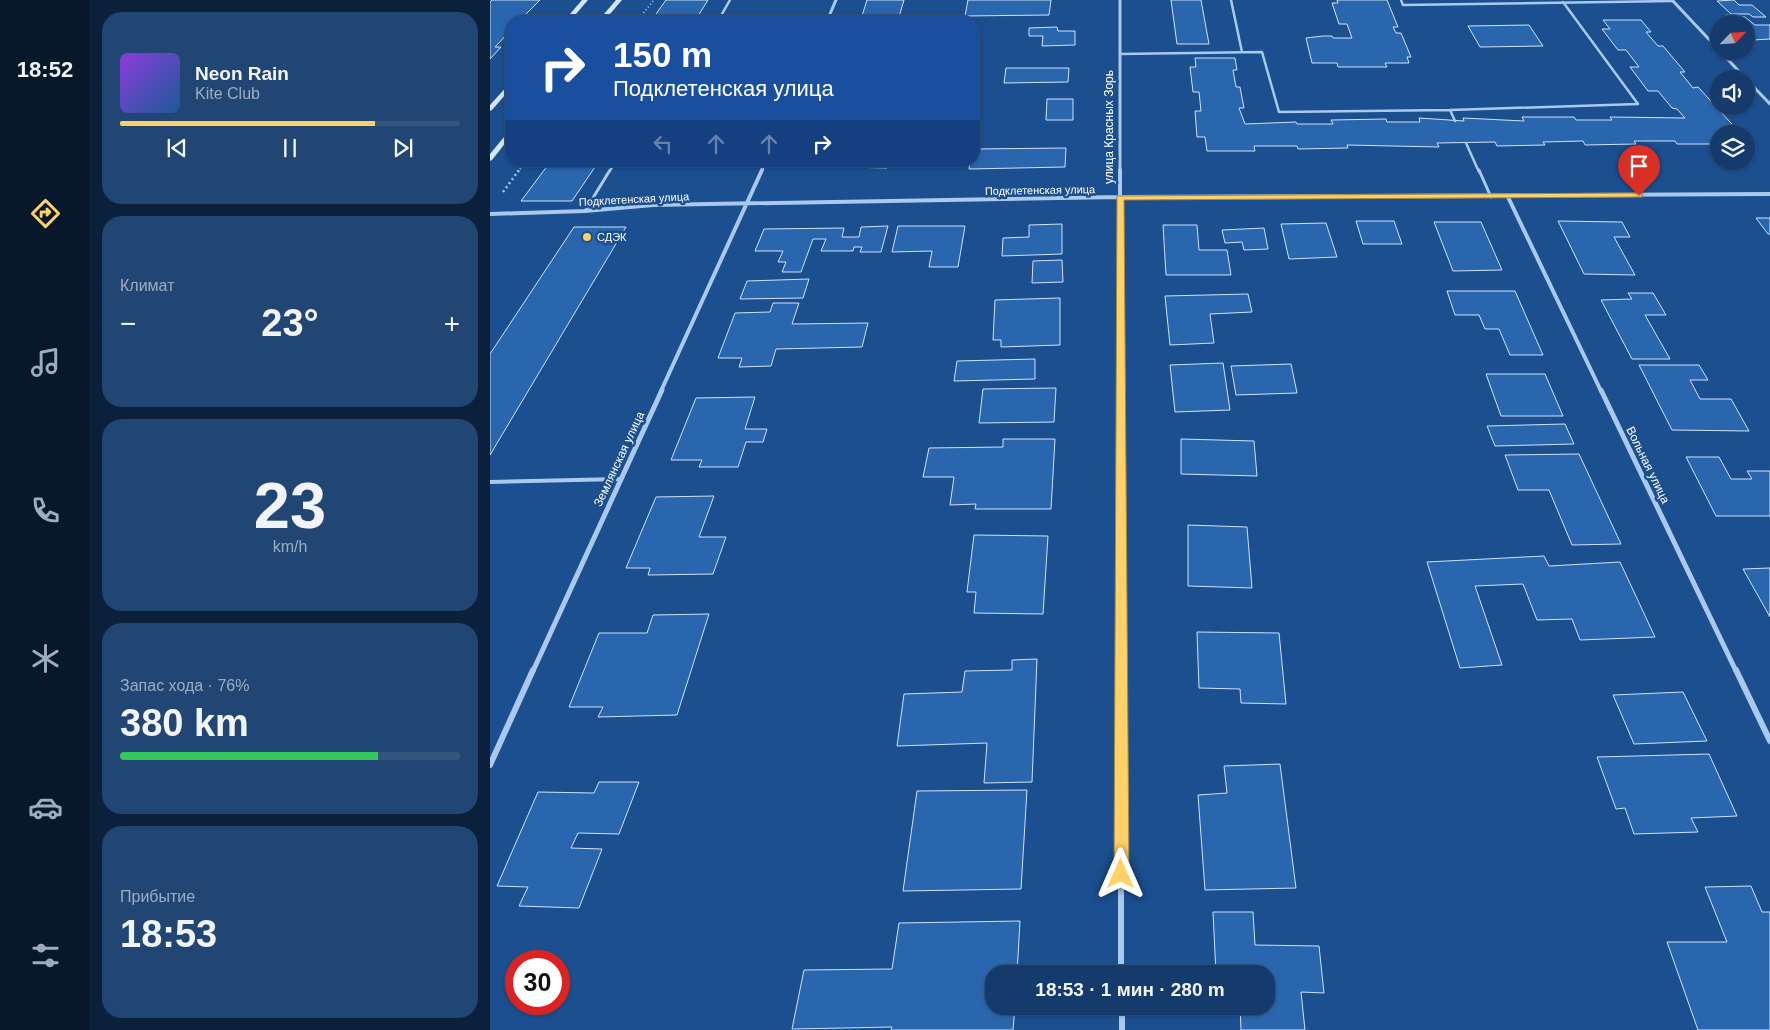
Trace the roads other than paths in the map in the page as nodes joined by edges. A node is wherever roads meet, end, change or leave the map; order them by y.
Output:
1 (585, 0) edge
2 (619, 0) edge
3 (730, 0) edge
4 (836, 0) edge
5 (1120, 0) edge
6 (1231, 0) edge
7 (1401, 0) edge
8 (1672, 0) edge
9 (1563, 2) junction
10 (572, 15) edge
11 (606, 15) edge
12 (721, 15) edge
13 (830, 15) edge
14 (1710, 40) edge
15 (1242, 52) junction
16 (1120, 54) junction
17 (1728, 60) edge
18 (1738, 70) edge
19 (1755, 88) edge
20 (505, 91) edge
21 (1770, 104) edge
22 (490, 109) edge
23 (1450, 110) junction
24 (1456, 121) dead end
25 (505, 140) edge
26 (1466, 143) dead end
27 (490, 159) edge
28 (612, 167) edge
29 (763, 167) edge
30 (1770, 194) edge
31 (1120, 197) junction
32 (1491, 197) junction
33 (1508, 197) junction
34 (748, 204) junction
35 (585, 211) junction
36 (490, 214) edge
37 (621, 479) junction
38 (490, 482) edge
39 (1770, 741) edge
40 (490, 764) edge
41 (1122, 965) edge
42 (1122, 1015) edge
43 (1122, 1030) edge

1 - 10 main road
2 - 11 main road
3 - 12 lane
4 - 13 street
5 - 16 street, улица Красных Зорь
6 - 15 lane
7 - 9 lane
8 - 9 lane
8 - 14 street
9 - 23 lane
15 - 16 lane
15 - 23 lane
16 - 31 street, улица Красных Зорь
17 - 18 street
19 - 21 street
20 - 22 main road
23 - 24 lane
25 - 27 main road
26 - 32 lane
28 - 35 lane
29 - 34 street, Землянская улица
30 - 33 street, Подклетенская улица
31 - 32 street, Подклетенская улица
31 - 34 street, Подклетенская улица
31 - 41 street, улица Красных Зорь
32 - 33 street, Подклетенская улица
33 - 39 street, Вольная улица
34 - 35 street, Подклетенская улица
34 - 37 street, Землянская улица
35 - 36 street, Подклетенская улица
37 - 38 lane
37 - 40 street, Землянская улица
42 - 43 street

